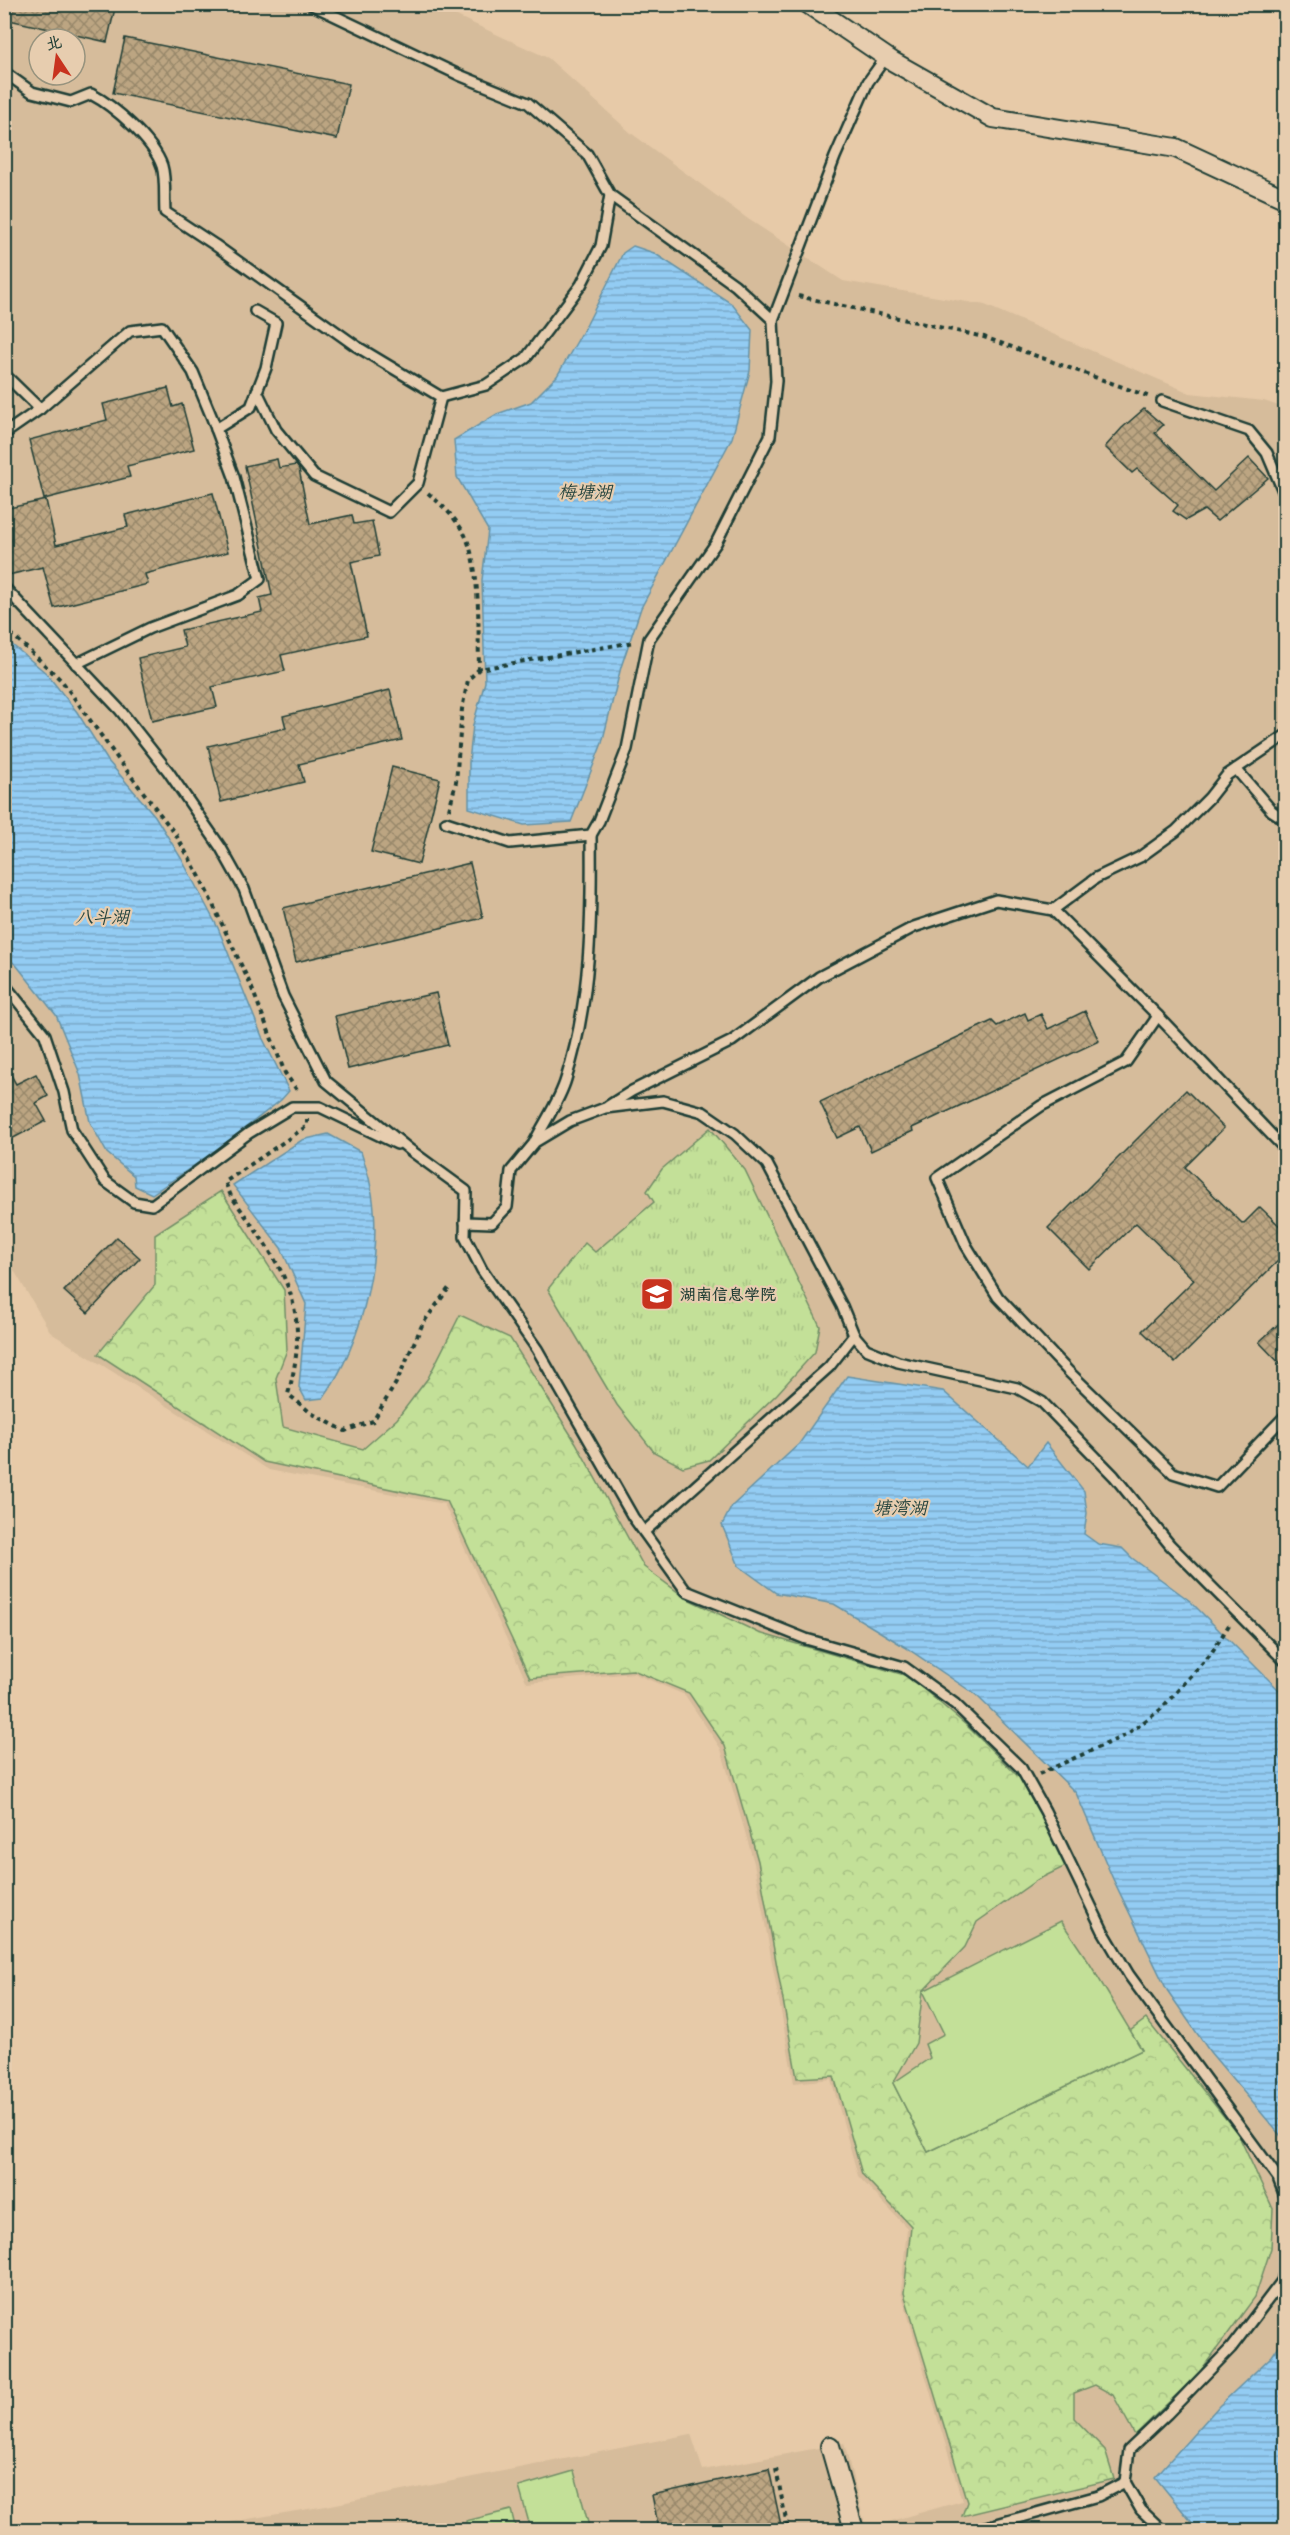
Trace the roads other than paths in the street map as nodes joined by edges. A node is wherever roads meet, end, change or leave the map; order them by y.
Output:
1 (310, 4) edge
2 (808, 4) edge
3 (886, 57) junction
4 (4, 72) edge
5 (610, 195) junction
6 (1286, 199) edge
7 (255, 311) dead end
8 (773, 320) junction
9 (4, 374) edge
10 (257, 391) junction
11 (441, 397) junction
12 (1162, 401) road end
13 (40, 409) junction
14 (216, 429) junction
15 (4, 434) edge
16 (1286, 498) edge
17 (4, 587) edge
18 (76, 664) junction
19 (1286, 735) edge
20 (1236, 769) junction
21 (1286, 820) edge
22 (446, 822) road end
23 (591, 835) junction
24 (1053, 909) junction
25 (4, 984) edge
26 (1158, 1016) junction
27 (605, 1108) junction
28 (535, 1142) junction
29 (410, 1150) junction
30 (1286, 1150) edge
31 (465, 1222) junction
32 (854, 1335) junction
33 (1286, 1415) edge
34 (644, 1532) junction
35 (1286, 1662) edge
36 (1286, 2199) edge
37 (1286, 2268) edge
38 (830, 2446) dead end
39 (1125, 2482) junction
40 (854, 2530) edge
41 (975, 2530) edge
42 (1162, 2530) edge

1 - 5 lane
2 - 3 street
3 - 6 street
3 - 8 lane
4 - 11 lane
5 - 8 lane
5 - 11 lane
7 - 10 lane
8 - 23 lane
9 - 13 lane
10 - 11 lane
10 - 14 lane
12 - 16 lane
13 - 14 lane
13 - 15 lane
14 - 18 lane
17 - 18 lane
18 - 29 lane
19 - 20 lane
20 - 21 lane
20 - 24 lane
22 - 23 lane
23 - 28 lane
24 - 26 lane
24 - 27 lane
25 - 29 lane
26 - 30 lane
26 - 33 lane
27 - 28 lane
27 - 32 lane
28 - 31 lane
29 - 31 lane
31 - 34 lane
32 - 34 lane
32 - 35 lane
34 - 36 lane
37 - 39 lane
38 - 40 street
39 - 41 lane
39 - 42 lane

